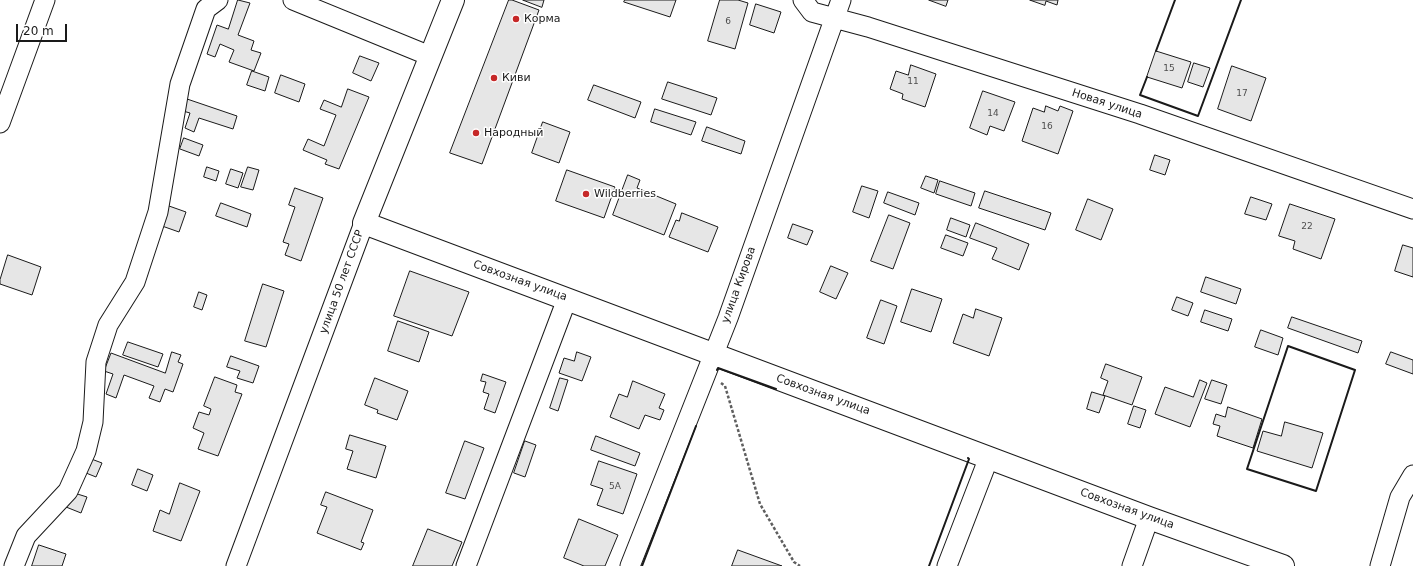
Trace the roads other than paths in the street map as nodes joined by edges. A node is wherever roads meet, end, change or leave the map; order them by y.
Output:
1 (45, 0) edge
2 (218, 0) edge
3 (294, 0) edge
4 (453, 0) edge
5 (803, 0) edge
6 (841, 0) edge
7 (834, 18) junction
8 (430, 56) junction
9 (0, 123) edge
10 (1413, 209) edge
11 (364, 223) junction
12 (567, 298) junction
13 (710, 363) junction
14 (989, 457) junction
15 (1413, 475) edge
16 (1149, 518) junction
17 (14, 566) edge
18 (236, 566) edge
19 (466, 566) edge
20 (630, 566) edge
21 (947, 566) edge
22 (1132, 566) edge
23 (1283, 566) edge
24 (1380, 566) edge

1 - 9 street
2 - 17 street
3 - 8 street
4 - 8 main road, улица 50 лет СССР
5 - 7 street, Новая улица
6 - 7 street, улица Кирова
7 - 10 street, Новая улица
7 - 13 street, улица Кирова
8 - 11 main road, улица 50 лет СССР
11 - 12 main road, Совхозная улица
11 - 18 street, улица 50 лет СССР
12 - 13 main road, Совхозная улица
12 - 19 street
13 - 14 main road, Совхозная улица
13 - 20 street, улица Кирова
14 - 16 main road, Совхозная улица
14 - 21 street
15 - 24 street
16 - 22 street
16 - 23 main road, Совхозная улица

